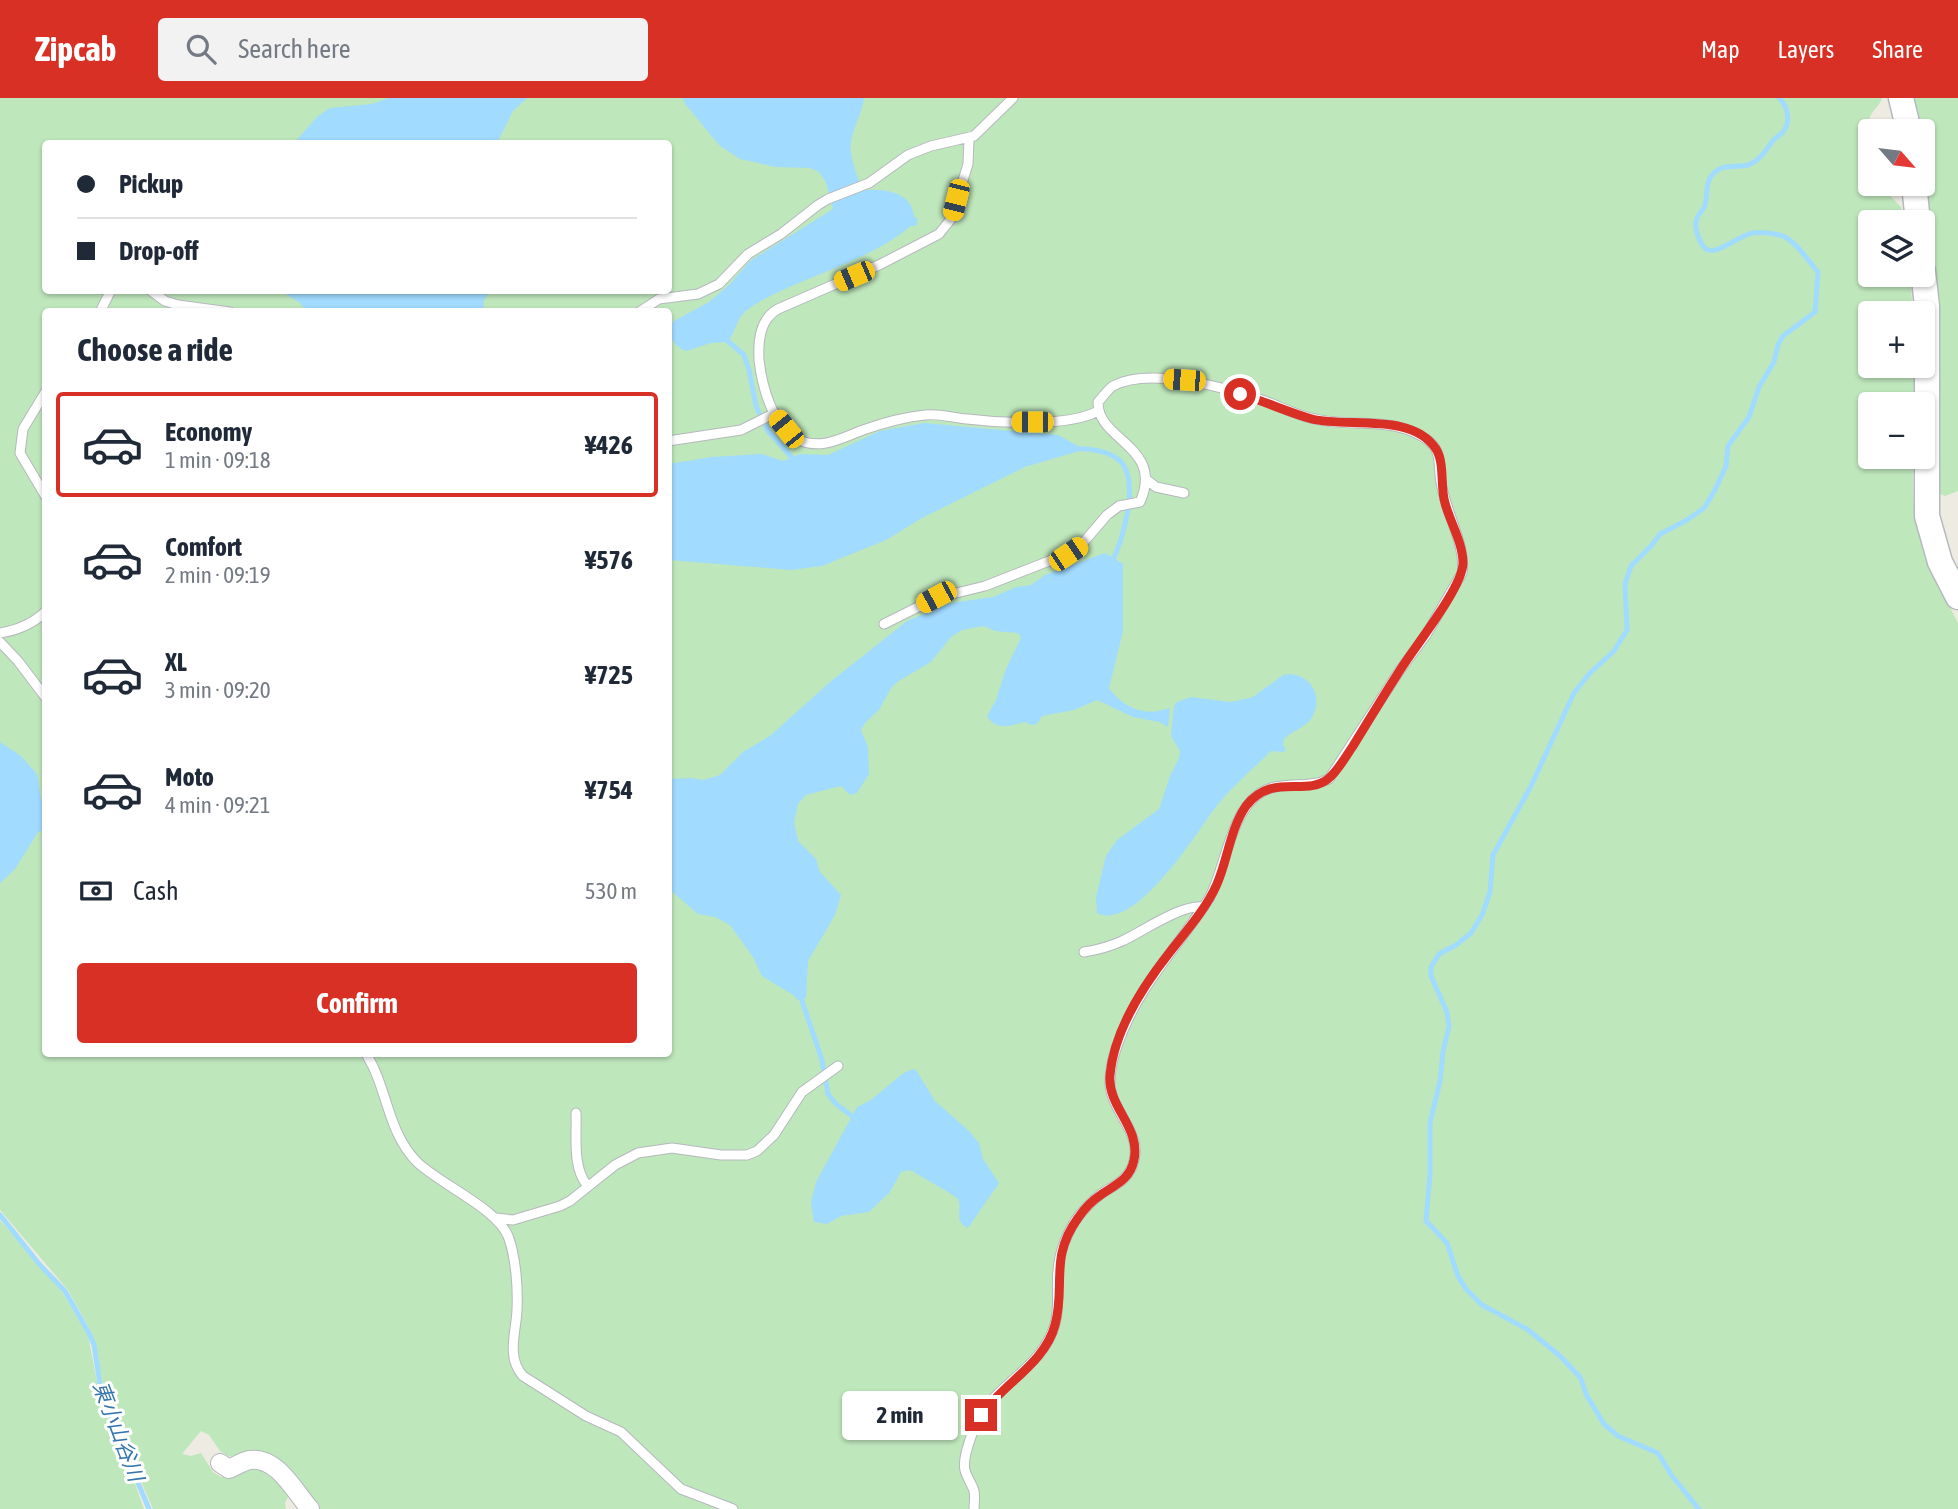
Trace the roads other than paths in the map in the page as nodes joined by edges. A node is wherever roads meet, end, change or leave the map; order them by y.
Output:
1 (1013, 98) edge
2 (1901, 98) edge
3 (1906, 119) edge
4 (969, 139) junction
5 (1925, 287) edge
6 (155, 294) edge
7 (200, 308) edge
8 (645, 308) edge
9 (42, 398) edge
10 (1098, 411) junction
11 (772, 415) junction
12 (672, 440) edge
13 (1146, 479) junction
14 (42, 489) edge
15 (1184, 493) dead end
16 (1958, 597) edge
17 (42, 615) edge
18 (884, 624) dead end
19 (0, 633) edge
20 (0, 642) edge
21 (42, 692) edge
22 (1204, 907) junction
23 (1084, 952) dead end
24 (368, 1057) edge
25 (838, 1066) dead end
26 (576, 1113) dead end
27 (587, 1185) junction
28 (495, 1218) junction
29 (220, 1463) dead end
30 (310, 1509) edge
31 (733, 1509) edge
32 (974, 1509) edge

1 - 4 lane
2 - 3 main road
4 - 8 lane
4 - 11 lane
5 - 16 main road
6 - 7 lane
9 - 14 lane
10 - 11 lane
10 - 13 lane
10 - 22 lane
11 - 12 lane
13 - 15 lane
13 - 18 lane
17 - 19 lane
20 - 21 lane
22 - 23 lane
22 - 32 lane
24 - 28 lane
25 - 27 lane
26 - 27 lane
27 - 28 lane
28 - 31 lane
29 - 30 street

